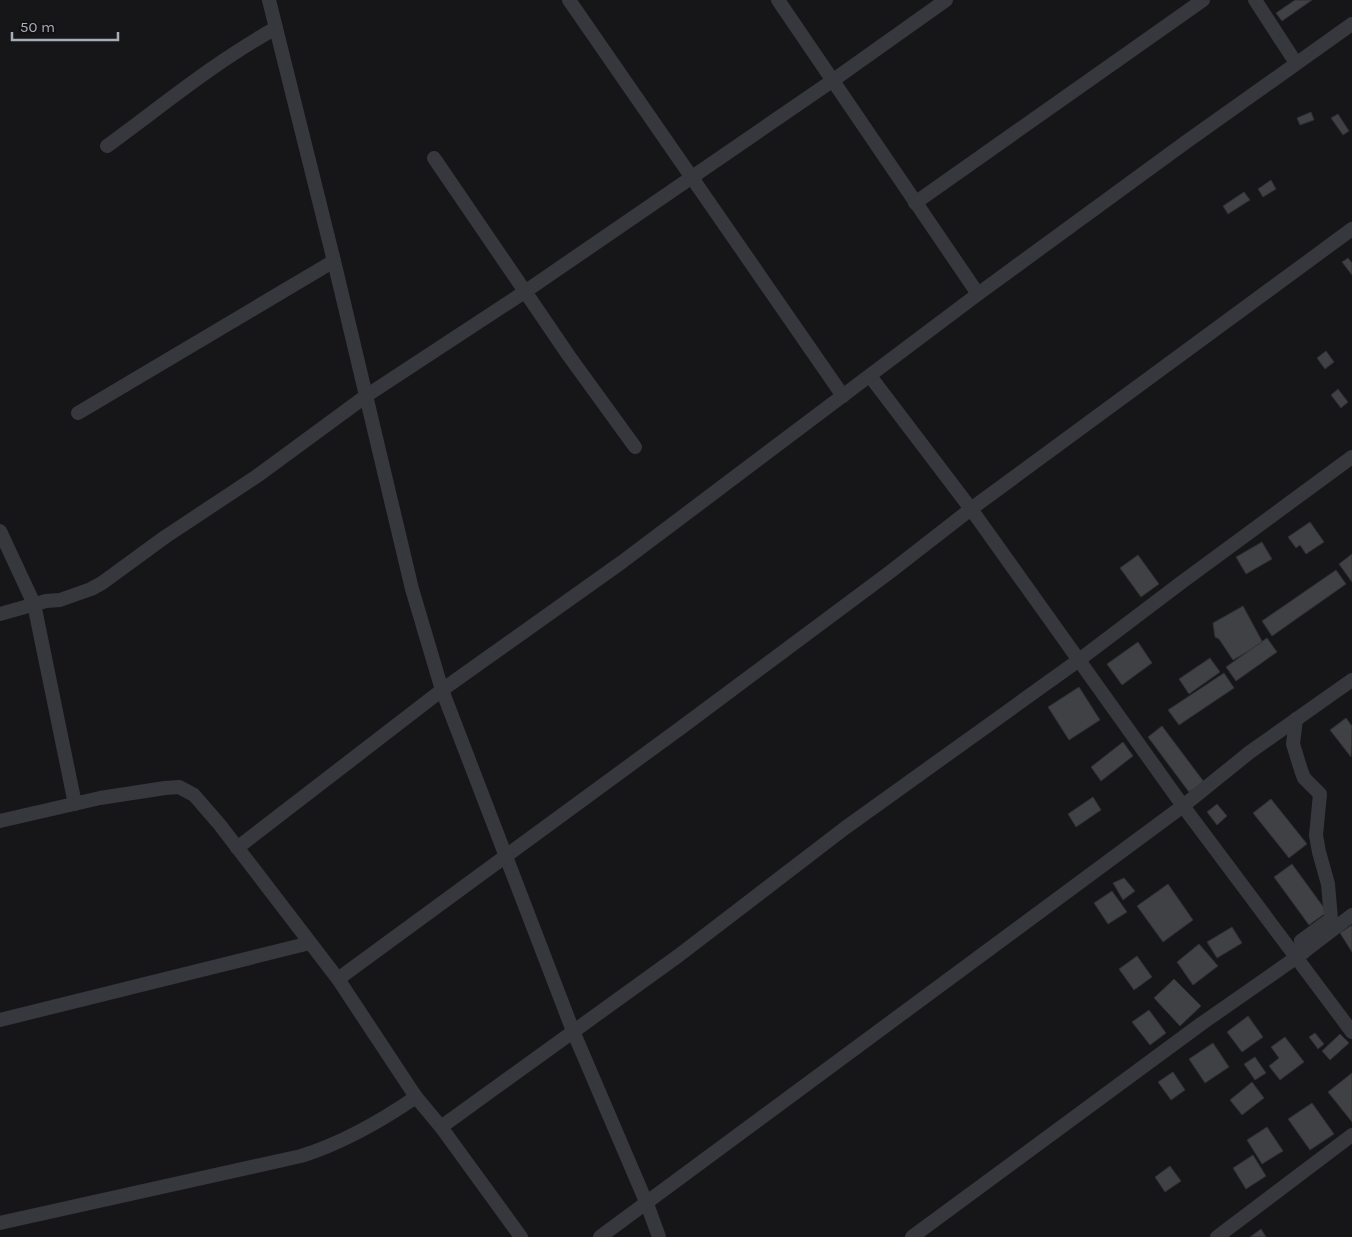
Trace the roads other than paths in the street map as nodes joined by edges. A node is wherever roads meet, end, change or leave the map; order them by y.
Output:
1 (269, 0) edge
2 (569, 0) edge
3 (778, 0) edge
4 (946, 0) edge
5 (1203, 0) edge
6 (1255, 0) edge
7 (1352, 24) edge
8 (276, 28) junction
9 (1296, 63) junction
10 (832, 81) junction
11 (107, 146) dead end
12 (434, 158) dead end
13 (692, 178) junction
14 (915, 202) junction
15 (1352, 229) edge
16 (334, 261) junction
17 (526, 292) junction
18 (978, 294) junction
19 (870, 376) junction
20 (366, 396) junction
21 (842, 396) junction
22 (78, 413) dead end
23 (635, 447) dead end
24 (1352, 457) edge
25 (971, 509) junction
26 (0, 531) edge
27 (34, 604) junction
28 (0, 614) edge
29 (1079, 660) junction
30 (1352, 680) edge
31 (442, 690) junction
32 (1296, 719) junction
33 (76, 804) junction
34 (1182, 806) junction
35 (0, 821) edge
36 (237, 848) junction
37 (505, 855) junction
38 (1352, 915) edge
39 (310, 943) junction
40 (1300, 954) junction
41 (338, 979) junction
42 (0, 1020) edge
43 (573, 1031) junction
44 (1352, 1032) edge
45 (416, 1097) junction
46 (441, 1127) junction
47 (1352, 1135) edge
48 (647, 1204) junction
49 (0, 1222) edge
50 (521, 1237) edge
51 (600, 1237) edge
52 (659, 1237) edge
53 (912, 1237) edge
54 (1217, 1237) edge

1 - 8 street
2 - 13 street
3 - 10 street
4 - 10 street
5 - 14 street
6 - 9 street
7 - 9 street
8 - 11 street
8 - 16 street
9 - 18 street
10 - 13 street
10 - 14 street
12 - 17 street
13 - 17 street
13 - 21 street
14 - 18 street
15 - 25 street
16 - 20 street
16 - 22 street
17 - 20 street
17 - 23 street
18 - 19 street
19 - 21 street
19 - 25 street
20 - 27 street
20 - 31 street
21 - 31 street
24 - 29 street
25 - 29 street
25 - 37 street
26 - 27 street
27 - 28 street
27 - 33 street
29 - 34 street
29 - 43 street
30 - 32 street
31 - 36 street
31 - 37 street
32 - 34 street
32 - 40 street
33 - 35 street
33 - 36 street
34 - 40 street
34 - 48 street
36 - 39 street
37 - 41 street
37 - 43 street
38 - 40 street
39 - 41 street
39 - 42 street
40 - 44 street
40 - 53 street
41 - 45 street
43 - 46 street
43 - 48 street
45 - 46 street
45 - 49 street
46 - 50 street
47 - 54 street
48 - 51 street
48 - 52 street

